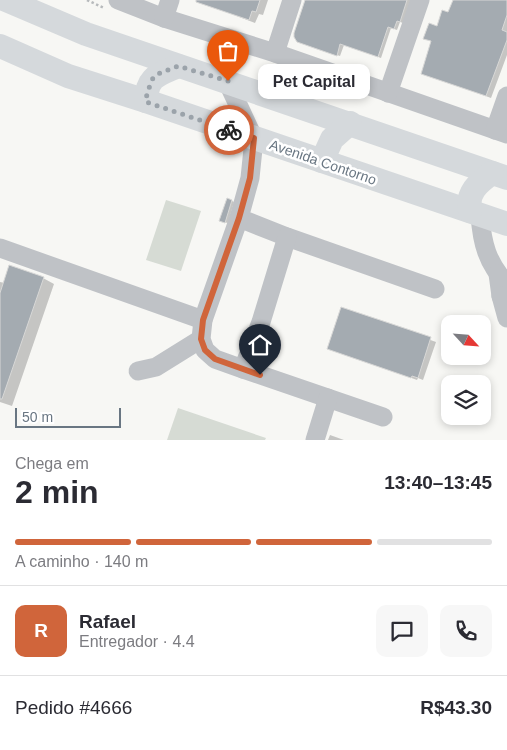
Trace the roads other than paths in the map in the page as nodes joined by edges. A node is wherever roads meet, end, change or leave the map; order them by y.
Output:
1 (6, 0) edge
2 (118, 0) edge
3 (170, 0) edge
4 (292, 0) edge
5 (420, 0) edge
6 (164, 18) junction
7 (0, 46) edge
8 (275, 52) junction
9 (178, 66) junction
10 (228, 81) junction
11 (388, 93) junction
12 (507, 96) edge
13 (146, 102) junction
14 (350, 123) junction
15 (501, 132) edge
16 (254, 138) junction
17 (322, 162) junction
18 (500, 175) edge
19 (475, 213) junction
20 (239, 218) junction
21 (507, 224) edge
22 (287, 237) junction
23 (0, 248) edge
24 (435, 289) dead end
25 (503, 289) edge
26 (507, 318) edge
27 (203, 320) junction
28 (201, 339) junction
29 (243, 369) junction
30 (138, 371) dead end
31 (328, 398) junction
32 (383, 417) dead end
33 (315, 440) edge

1 - 9 main road
2 - 6 street
3 - 6 street
4 - 8 street
5 - 11 street
6 - 8 street
7 - 13 main road, Avenida Contorno
8 - 11 street
9 - 10 main road
9 - 13 main road
10 - 14 main road
10 - 16 street
11 - 15 street
12 - 15 street
13 - 16 main road, Avenida Contorno
14 - 17 main road
14 - 18 main road
16 - 17 main road, Avenida Contorno
16 - 20 street
17 - 19 main road, Avenida Contorno
18 - 19 main road
19 - 21 main road, Avenida Contorno
19 - 25 street
20 - 22 street
20 - 27 street
22 - 24 street
22 - 29 street
23 - 27 street
25 - 26 street
27 - 28 street
28 - 29 street
28 - 30 street
29 - 31 street
31 - 32 street
31 - 33 street

